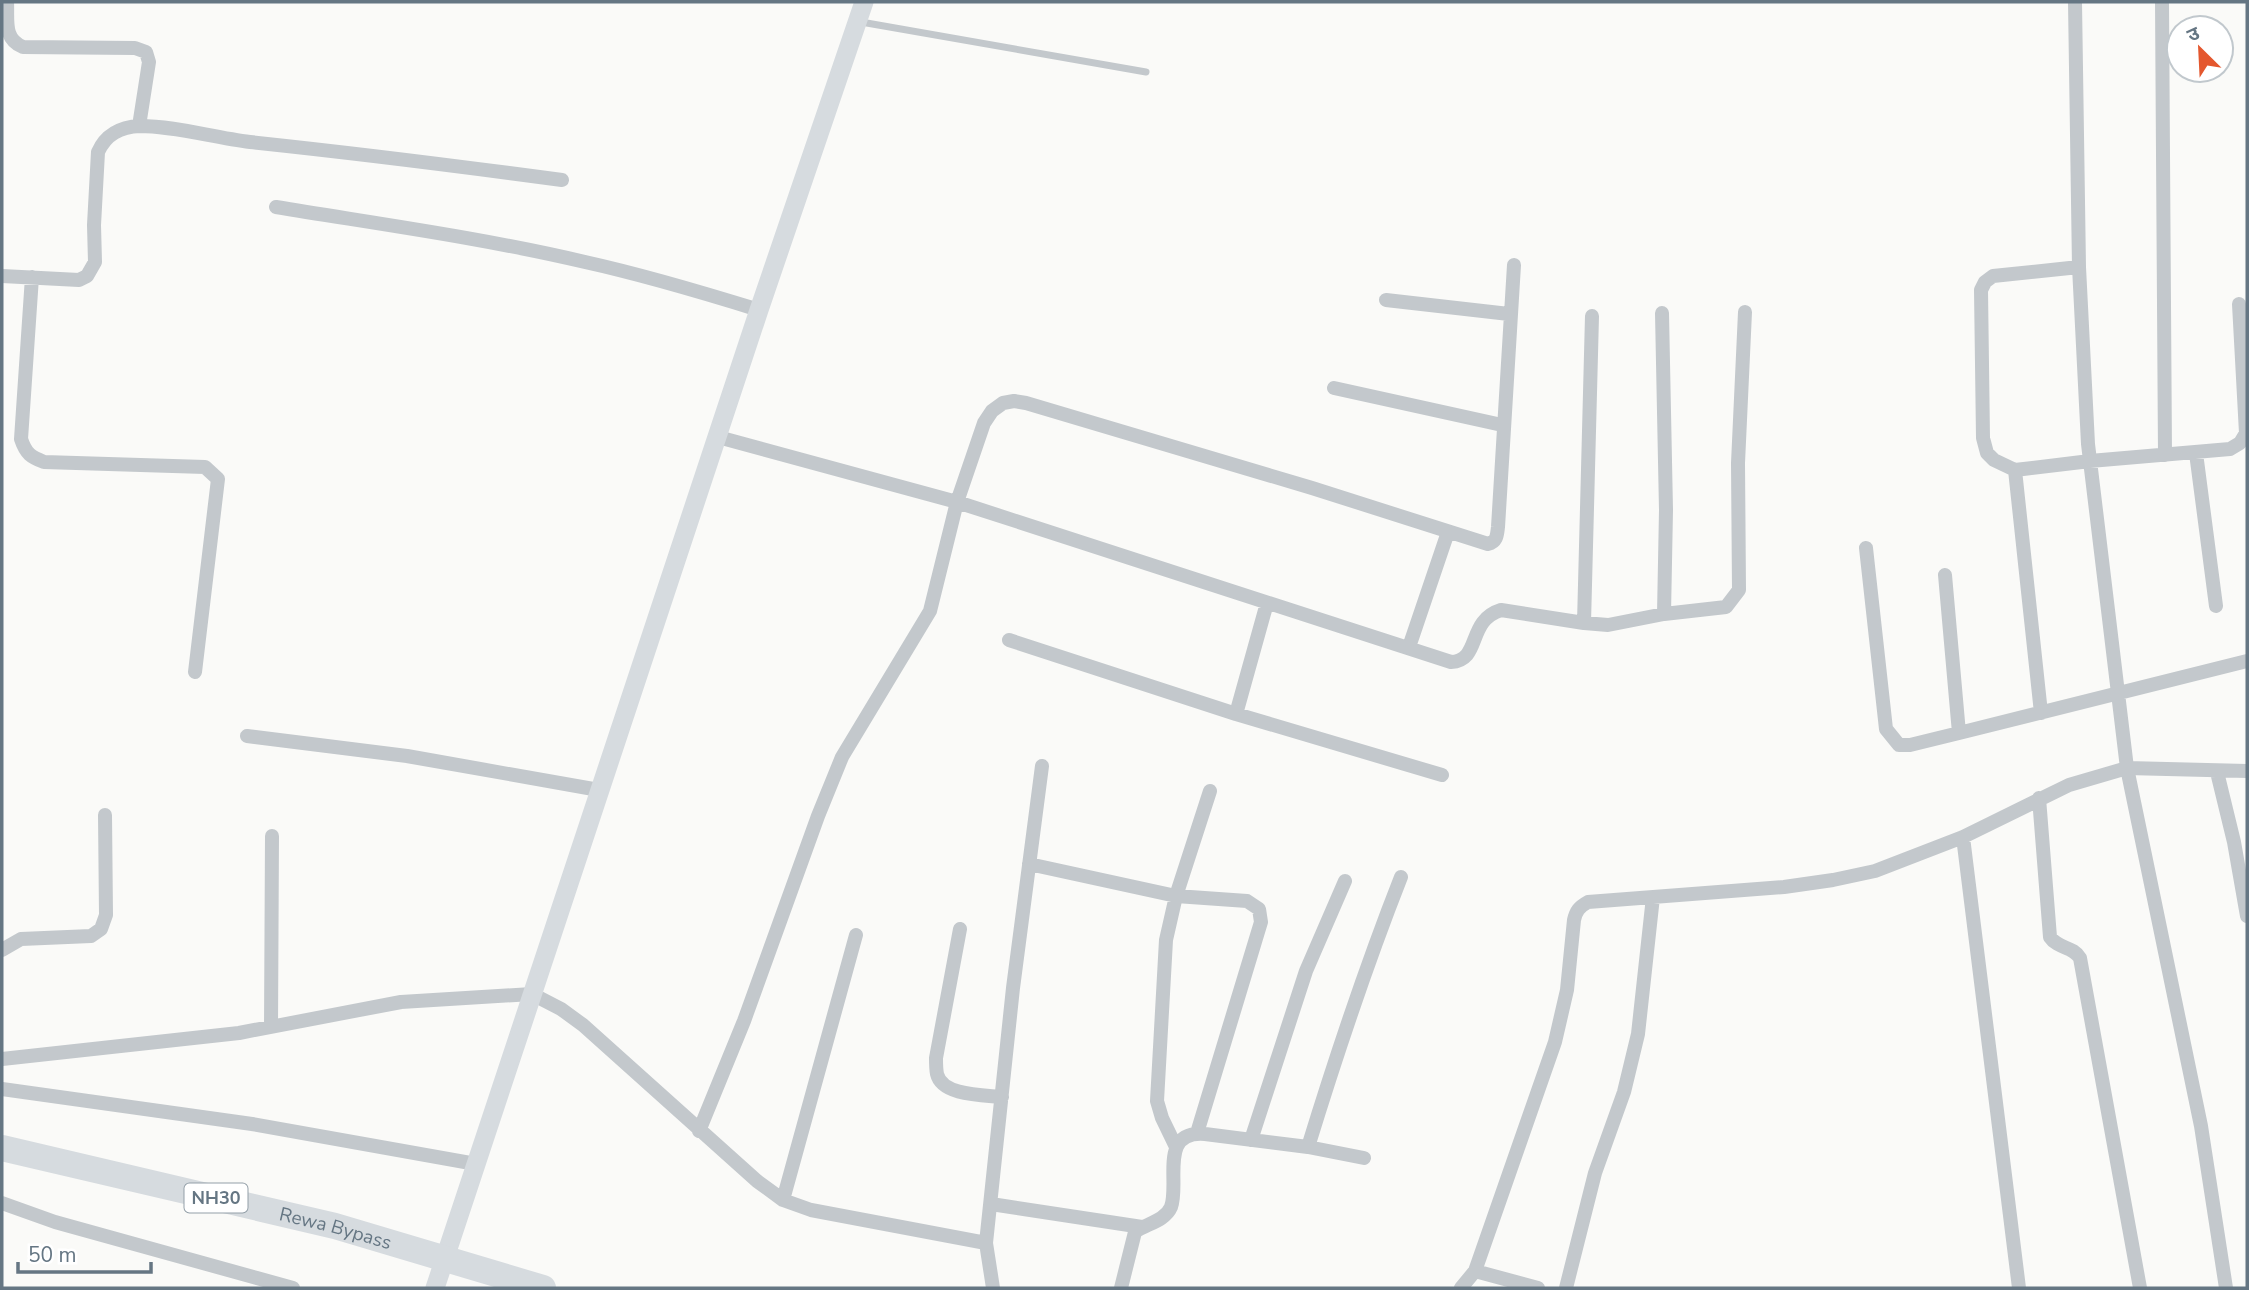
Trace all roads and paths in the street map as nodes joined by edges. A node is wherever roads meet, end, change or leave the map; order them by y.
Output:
1 (7, 2) edge
2 (864, 2) edge
3 (2075, 2) edge
4 (2162, 2) edge
5 (857, 21) junction
6 (1146, 72) dead end
7 (139, 126) junction
8 (562, 180) dead end
9 (276, 207) dead end
10 (1514, 265) dead end
11 (2079, 267) junction
12 (2, 276) edge
13 (32, 277) junction
14 (1386, 300) dead end
15 (2239, 304) dead end
16 (759, 310) junction
17 (1745, 312) dead end
18 (1662, 313) dead end
19 (1509, 314) junction
20 (1592, 316) dead end
21 (1334, 387) dead end
22 (1502, 425) junction
23 (718, 437) junction
24 (2196, 453) junction
25 (2165, 455) junction
26 (2090, 461) junction
27 (2015, 470) junction
28 (957, 502) junction
29 (1448, 533) junction
30 (1866, 548) dead end
31 (1945, 575) dead end
32 (1267, 603) junction
33 (2216, 606) dead end
34 (1664, 614) junction
35 (1584, 623) junction
36 (1009, 640) dead end
37 (1409, 647) junction
38 (2247, 661) edge
39 (195, 672) dead end
40 (2118, 694) junction
41 (2041, 713) junction
42 (1236, 714) junction
43 (1959, 733) junction
44 (247, 736) dead end
45 (1042, 766) dead end
46 (2127, 768) junction
47 (2247, 771) edge
48 (2217, 772) junction
49 (1441, 775) dead end
50 (599, 790) junction
51 (1210, 791) dead end
52 (2039, 798) junction
53 (106, 816) dead end
54 (272, 836) dead end
55 (1963, 837) junction
56 (1029, 864) junction
57 (1401, 877) dead end
58 (1345, 881) dead end
59 (1176, 897) junction
60 (1653, 897) junction
61 (2247, 916) edge
62 (960, 929) dead end
63 (856, 934) dead end
64 (2, 950) edge
65 (532, 994) junction
66 (271, 1027) junction
67 (2, 1059) edge
68 (2, 1089) edge
69 (1002, 1097) junction
70 (699, 1130) junction
71 (1197, 1133) junction
72 (1251, 1140) junction
73 (1176, 1147) junction
74 (1308, 1147) junction
75 (2, 1148) edge
76 (1364, 1158) dead end
77 (476, 1164) junction
78 (783, 1200) junction
79 (2, 1203) edge
80 (991, 1204) junction
81 (1142, 1227) junction
82 (986, 1243) junction
83 (1475, 1270) junction
84 (293, 1288) edge
85 (435, 1288) edge
86 (543, 1288) edge
87 (993, 1288) edge
88 (1121, 1288) edge
89 (1461, 1288) edge
90 (1538, 1288) edge
91 (1566, 1288) edge
92 (2019, 1288) edge
93 (2140, 1288) edge
94 (2226, 1288) edge

1 - 7 street
2 - 5 street
3 - 11 street
4 - 25 street
5 - 6 lane
5 - 16 street
7 - 8 street
7 - 13 street
9 - 16 street
10 - 19 street
11 - 26 street
11 - 27 street
12 - 13 street
13 - 39 street
14 - 19 street
15 - 24 street
16 - 23 street
17 - 34 street
18 - 34 street
19 - 22 street
20 - 35 street
21 - 22 street
22 - 29 street
23 - 28 street
23 - 50 street
24 - 25 street
24 - 33 street
25 - 26 street
26 - 27 street
26 - 40 street
27 - 41 street
28 - 29 street
28 - 32 street
28 - 70 street
29 - 37 street
30 - 43 street
31 - 43 street
32 - 37 street
32 - 42 street
34 - 35 street
35 - 37 street
36 - 42 street
38 - 40 street
40 - 41 street
40 - 46 street
41 - 43 street
42 - 49 street
44 - 50 street
45 - 56 street
46 - 48 street
46 - 52 street
46 - 94 street
47 - 48 street
48 - 61 street
50 - 65 street
51 - 59 street
52 - 55 street
52 - 93 street
53 - 64 street
54 - 66 street
55 - 60 street
55 - 92 street
56 - 59 street
56 - 69 street
57 - 74 street
58 - 72 street
59 - 71 street
59 - 73 street
60 - 83 street
60 - 91 street
62 - 69 street
63 - 78 street
65 - 66 street
65 - 70 street
65 - 77 street
66 - 67 street
68 - 77 street
69 - 80 street
70 - 78 street
71 - 72 street
71 - 73 street
72 - 74 street
73 - 81 street
74 - 76 street
75 - 86 highway, Rewa Bypass / NH30
77 - 85 street
78 - 82 street
79 - 84 street
80 - 81 street
80 - 82 street
81 - 88 street
82 - 87 street
83 - 89 street
83 - 90 street

